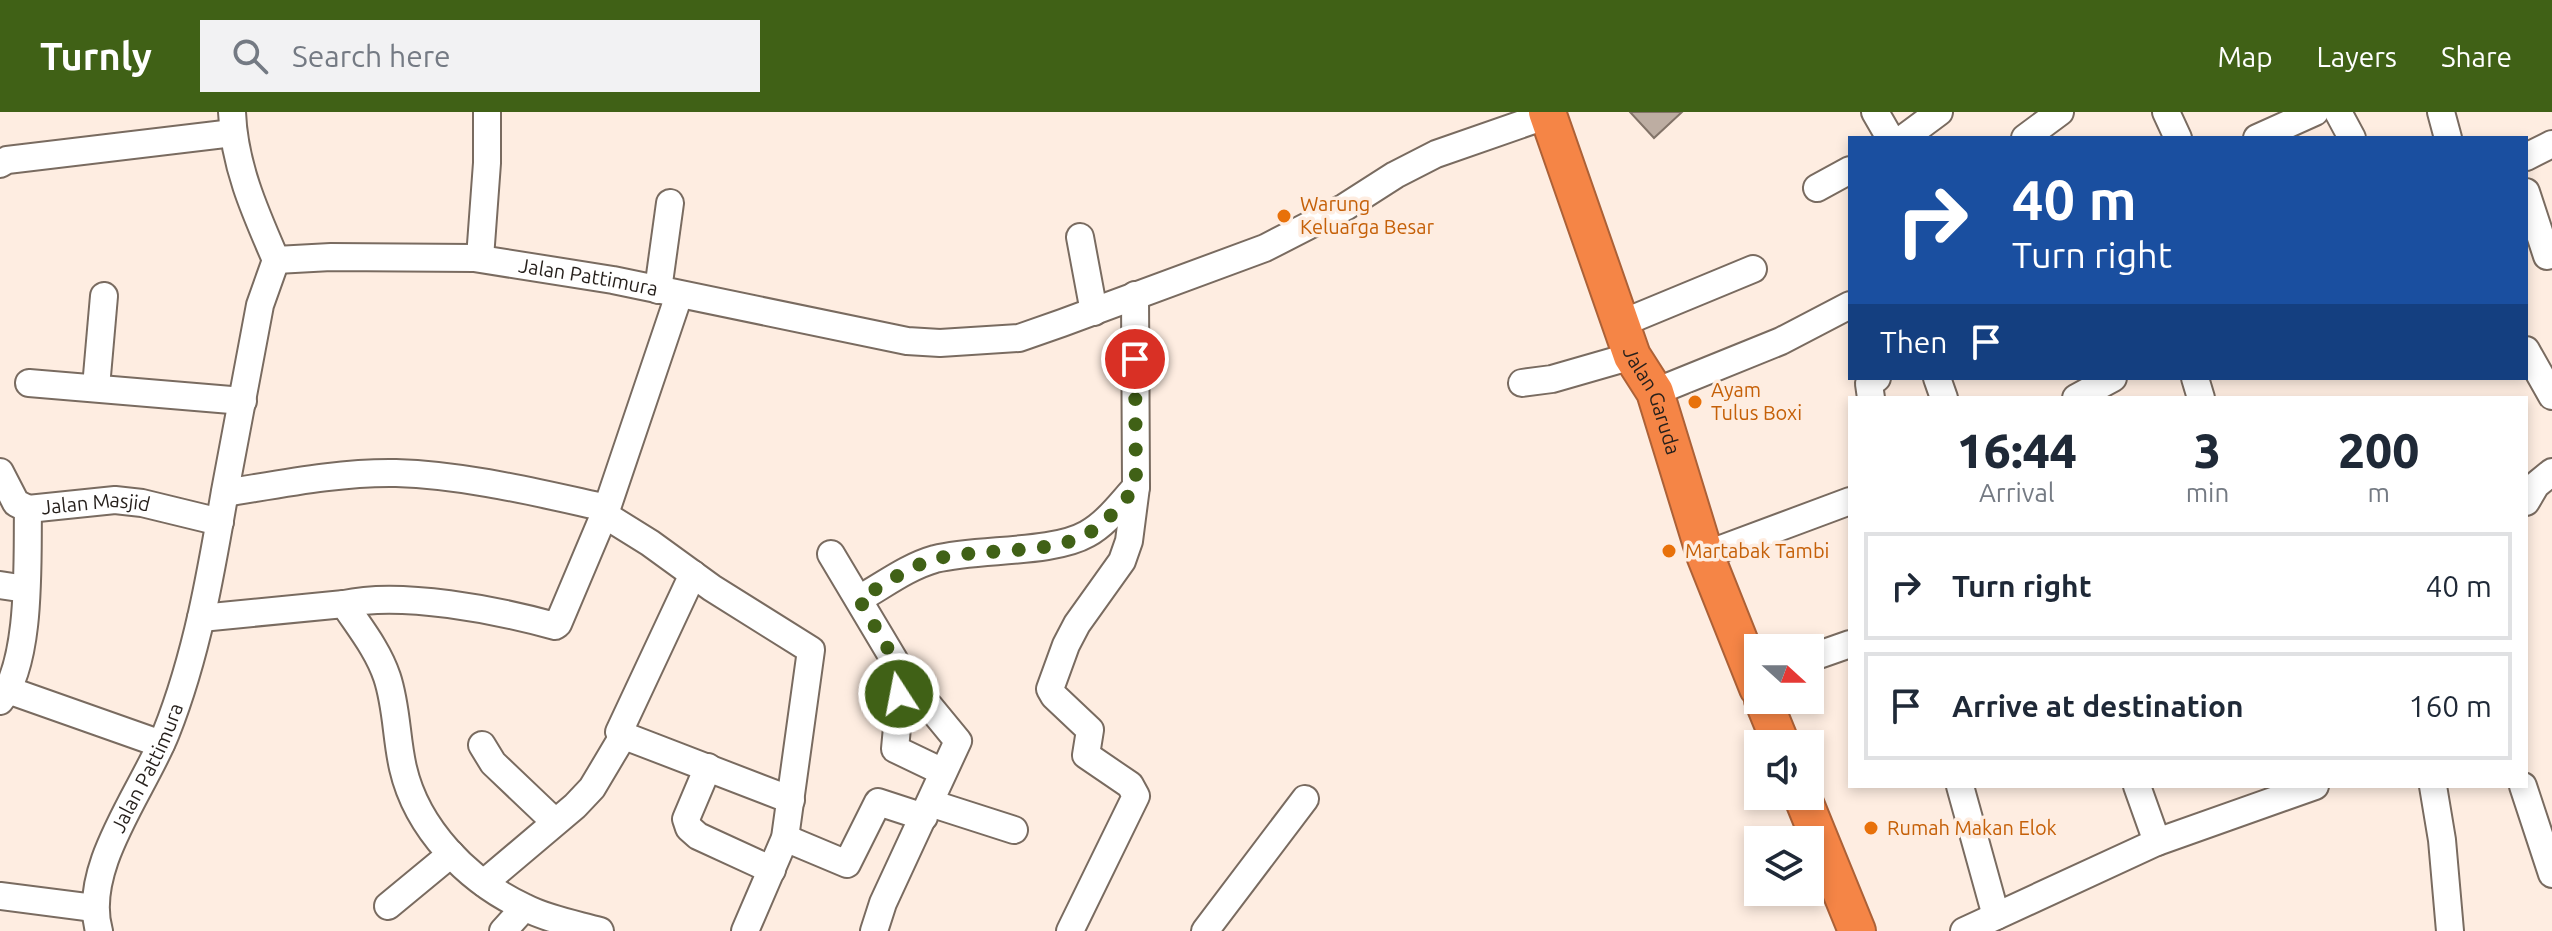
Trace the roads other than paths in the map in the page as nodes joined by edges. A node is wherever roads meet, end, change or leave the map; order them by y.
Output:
1 (487, 112) edge
2 (1875, 112) edge
3 (1939, 112) edge
4 (2060, 112) edge
5 (2166, 112) edge
6 (2315, 112) edge
7 (2338, 112) edge
8 (2441, 112) edge
9 (1547, 114) edge
10 (232, 122) edge
11 (1889, 136) edge
12 (1907, 136) edge
13 (2028, 136) edge
14 (2177, 136) edge
15 (2261, 136) edge
16 (2351, 136) edge
17 (2447, 136) edge
18 (2552, 144) edge
19 (2528, 156) edge
20 (0, 164) edge
21 (1848, 171) edge
22 (1817, 188) dead end
23 (2528, 198) edge
24 (670, 203) dead end
25 (1080, 237) dead end
26 (2547, 256) dead end
27 (480, 258) junction
28 (276, 260) junction
29 (1753, 269) dead end
30 (668, 292) junction
31 (1135, 295) junction
32 (104, 296) dead end
33 (1848, 306) edge
34 (1094, 312) junction
35 (1626, 340) junction
36 (2528, 354) edge
37 (2109, 380) edge
38 (29, 383) dead end
39 (1522, 383) dead end
40 (96, 387) junction
41 (1655, 392) junction
42 (2080, 396) edge
43 (2552, 396) edge
44 (243, 401) junction
45 (0, 472) edge
46 (1136, 487) junction
47 (225, 493) junction
48 (1848, 502) edge
49 (28, 509) junction
50 (606, 511) junction
51 (220, 522) junction
52 (831, 554) dead end
53 (1705, 555) junction
54 (693, 574) junction
55 (0, 585) edge
56 (26, 589) junction
57 (873, 591) junction
58 (344, 604) junction
59 (201, 618) junction
60 (1848, 645) edge
61 (1744, 651) edge
62 (1824, 653) edge
63 (902, 673) junction
64 (4, 696) edge
65 (623, 736) junction
66 (161, 744) junction
67 (482, 745) dead end
68 (708, 767) junction
69 (943, 772) junction
70 (1961, 788) edge
71 (2138, 788) edge
72 (2308, 788) edge
73 (2433, 788) edge
74 (2524, 788) edge
75 (1305, 799) dead end
76 (791, 800) junction
77 (927, 810) junction
78 (1808, 810) edge
79 (555, 822) junction
80 (1014, 830) dead end
81 (785, 838) junction
82 (2157, 842) junction
83 (451, 854) junction
84 (772, 870) junction
85 (2552, 874) edge
86 (484, 883) junction
87 (0, 896) edge
88 (388, 906) dead end
89 (524, 908) junction
90 (1996, 916) junction
91 (96, 919) edge
92 (503, 931) edge
93 (598, 931) edge
94 (745, 931) edge
95 (874, 931) edge
96 (1070, 931) edge
97 (1205, 931) edge
98 (1857, 931) edge
99 (1964, 931) edge
100 (2450, 931) edge

1 - 27 street
2 - 11 street
3 - 12 street
4 - 13 street
5 - 14 street
6 - 15 street
7 - 16 street
8 - 17 street
9 - 31 street, Jalan Pattimura
9 - 35 highway, Jalan Garuda
10 - 20 street
10 - 28 street
18 - 19 street
21 - 22 street
23 - 26 street
24 - 30 street
25 - 34 street
27 - 28 street, Jalan Pattimura
27 - 30 street, Jalan Pattimura
28 - 44 street, Jalan Pattimura
29 - 35 street
30 - 34 street, Jalan Pattimura
30 - 50 street
31 - 34 street, Jalan Pattimura
31 - 46 street
32 - 40 street
33 - 41 street
35 - 39 street
35 - 41 highway, Jalan Garuda
36 - 43 street
37 - 42 street
38 - 40 street
40 - 44 street
41 - 53 highway, Jalan Garuda
44 - 47 street, Jalan Pattimura
45 - 49 street
46 - 57 street
46 - 96 street
47 - 50 street
47 - 51 street, Jalan Pattimura
48 - 53 street
49 - 51 street, Jalan Masjid
49 - 56 street, Jalan Masjid
50 - 54 street
50 - 58 street
51 - 59 street, Jalan Pattimura
52 - 57 street
53 - 61 highway, Jalan Garuda
54 - 65 street
54 - 76 street
55 - 56 street
56 - 64 street, Jalan Masjid
57 - 63 street
58 - 59 street
58 - 83 street
59 - 66 street, Jalan Pattimura
60 - 62 street
63 - 69 street
63 - 69 street
64 - 66 street
65 - 68 street
65 - 79 street
66 - 91 street, Jalan Pattimura
67 - 79 street
68 - 76 street
68 - 84 street
69 - 77 street
70 - 90 street
71 - 82 street
72 - 82 street
73 - 100 street
74 - 85 street
75 - 97 street
76 - 81 street
77 - 80 street
77 - 81 street
77 - 95 street
78 - 98 highway
79 - 86 street
81 - 84 street
82 - 90 street
83 - 86 street
83 - 88 street
84 - 94 street
86 - 89 street
87 - 91 street
89 - 92 street
89 - 93 street
90 - 99 street

